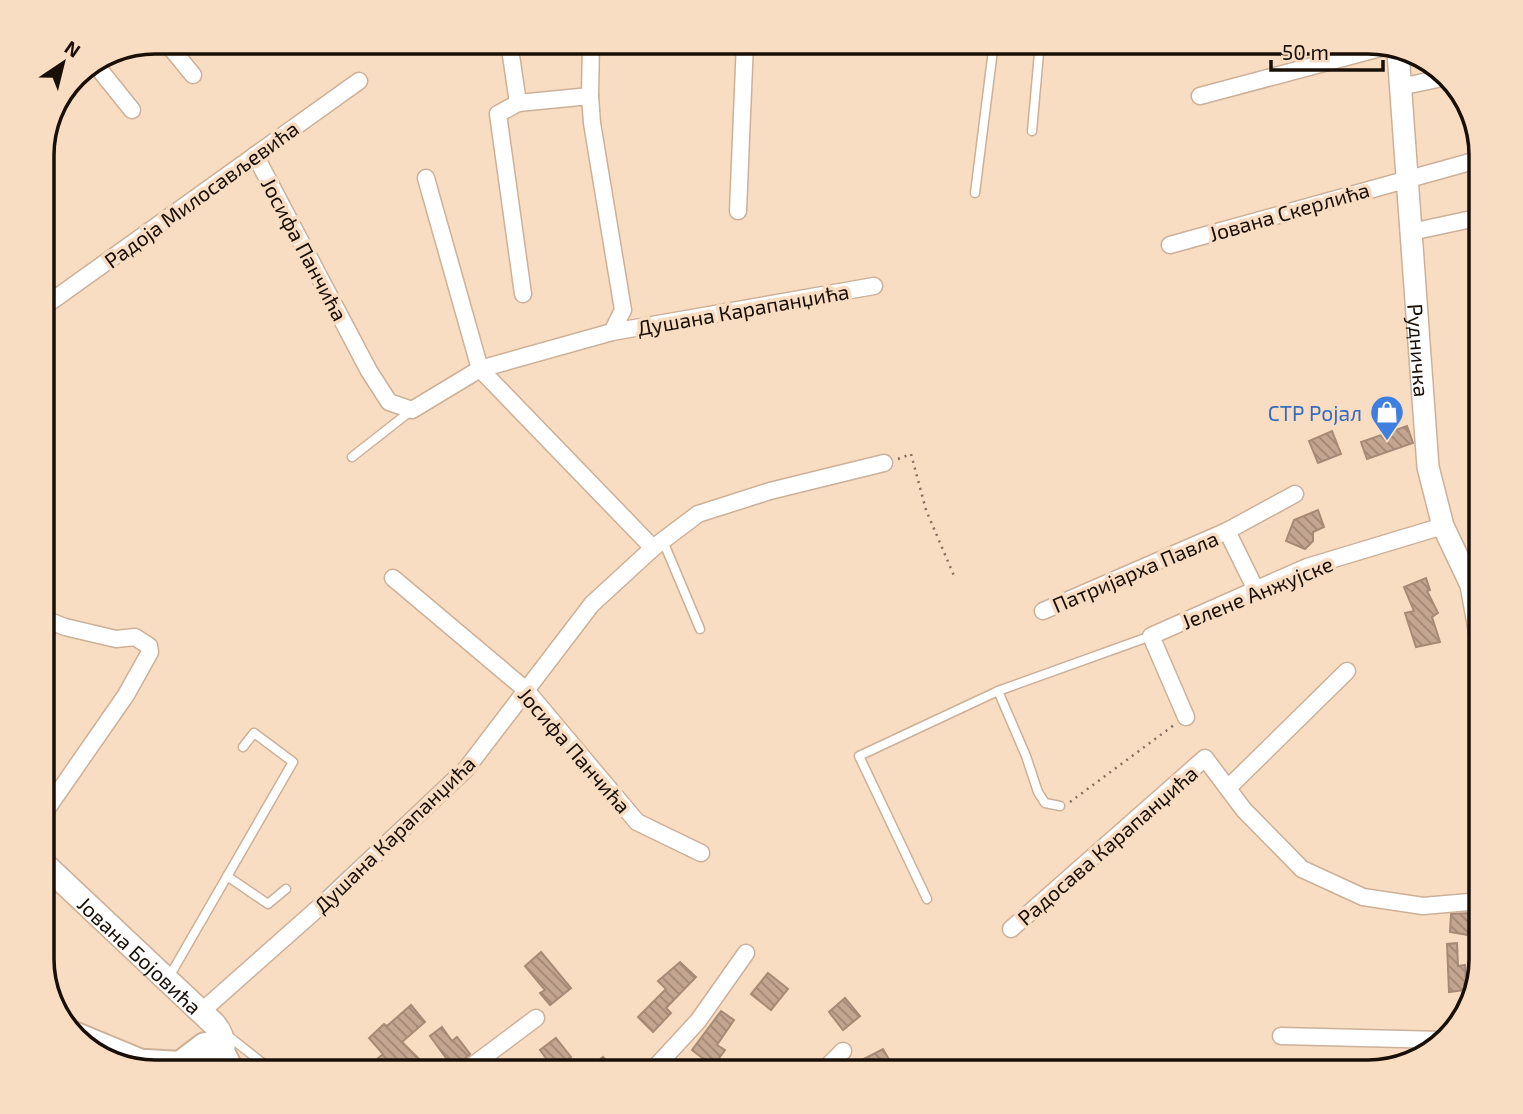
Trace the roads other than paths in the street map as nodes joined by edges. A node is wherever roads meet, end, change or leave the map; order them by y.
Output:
1 (176, 54) edge
2 (511, 54) edge
3 (592, 54) edge
4 (745, 54) edge
5 (993, 54) edge
6 (1039, 54) edge
7 (1358, 54) edge
8 (1399, 59) edge
9 (101, 71) edge
10 (193, 75) dead end
11 (1434, 80) edge
12 (359, 81) dead end
13 (1401, 87) junction
14 (590, 96) junction
15 (1200, 96) dead end
16 (518, 103) junction
17 (132, 110) dead end
18 (1032, 131) dead end
19 (255, 155) junction
20 (1469, 162) edge
21 (426, 178) dead end
22 (1407, 178) junction
23 (975, 193) dead end
24 (738, 211) dead end
25 (1469, 220) edge
26 (1411, 232) junction
27 (1170, 244) dead end
28 (874, 286) dead end
29 (523, 294) dead end
30 (54, 299) edge
31 (612, 332) junction
32 (480, 369) junction
33 (412, 411) junction
34 (352, 457) dead end
35 (884, 463) road end
36 (1295, 494) dead end
37 (1443, 526) junction
38 (1227, 531) junction
39 (658, 544) junction
40 (1469, 562) edge
41 (393, 578) dead end
42 (1256, 590) junction
43 (1043, 611) dead end
44 (54, 623) edge
45 (700, 629) dead end
46 (1151, 636) junction
47 (1347, 671) dead end
48 (526, 690) junction
49 (998, 691) junction
50 (1186, 717) road end
51 (243, 747) dead end
52 (1228, 788) junction
53 (54, 799) edge
54 (1060, 806) road end
55 (701, 853) dead end
56 (54, 873) edge
57 (227, 876) junction
58 (286, 889) dead end
59 (927, 899) dead end
60 (1469, 902) edge
61 (1011, 929) dead end
62 (746, 953) dead end
63 (168, 979) junction
64 (536, 1018) dead end
65 (1281, 1037) dead end
66 (1428, 1040) edge
67 (215, 1043) edge
68 (843, 1051) dead end
69 (188, 1060) edge
70 (201, 1060) edge
71 (250, 1060) edge
72 (480, 1060) edge
73 (662, 1060) edge
74 (834, 1060) edge

1 - 10 street
2 - 16 street
3 - 14 street, Душана Карапанџића
4 - 24 street
5 - 23 lane
6 - 18 lane
7 - 15 street
8 - 13 street, Рудничка
9 - 17 street
11 - 13 street
12 - 19 street, Радоја Милосављевића
13 - 22 street, Рудничка
14 - 16 street
14 - 31 street, Душана Карапанџића
16 - 29 street
19 - 30 street, Радоја Милосављевића
19 - 33 street, Јосифа Панчића
20 - 22 street, Јована Скерлића
21 - 32 street
22 - 26 street, Рудничка
22 - 27 street, Јована Скерлића
25 - 26 street
26 - 37 street, Рудничка
28 - 31 street, Душана Карапанџића
31 - 32 street, Душана Карапанџића
32 - 33 street, Душана Карапанџића
32 - 39 street
33 - 34 lane
35 - 39 street, Душана Карапанџића
36 - 38 street, Патријарха Павла
37 - 40 street, Рудничка
37 - 42 street, Јелене Анжујске
38 - 42 street, Патријарха Павла
38 - 43 street, Патријарха Павла
39 - 45 lane
39 - 48 street, Душана Карапанџића
41 - 48 street, Јосифа Панчића
42 - 46 street, Јелене Анжујске
44 - 53 street
46 - 49 lane, Јелене Анжујске
46 - 50 street
47 - 52 street
48 - 55 street, Јосифа Панчића
48 - 67 street, Душана Карапанџића
49 - 54 lane
49 - 59 lane, Јелене Анжујске
51 - 57 lane
52 - 60 street, Радосава Карапанџића
52 - 61 street, Радосава Карапанџића
56 - 63 main road, Јована Бојовића
57 - 58 lane
57 - 63 lane
62 - 73 street
63 - 67 main road, Јована Бојовића
64 - 72 street
65 - 66 street
67 - 69 main road
67 - 70 main road
67 - 71 lane
68 - 74 street

